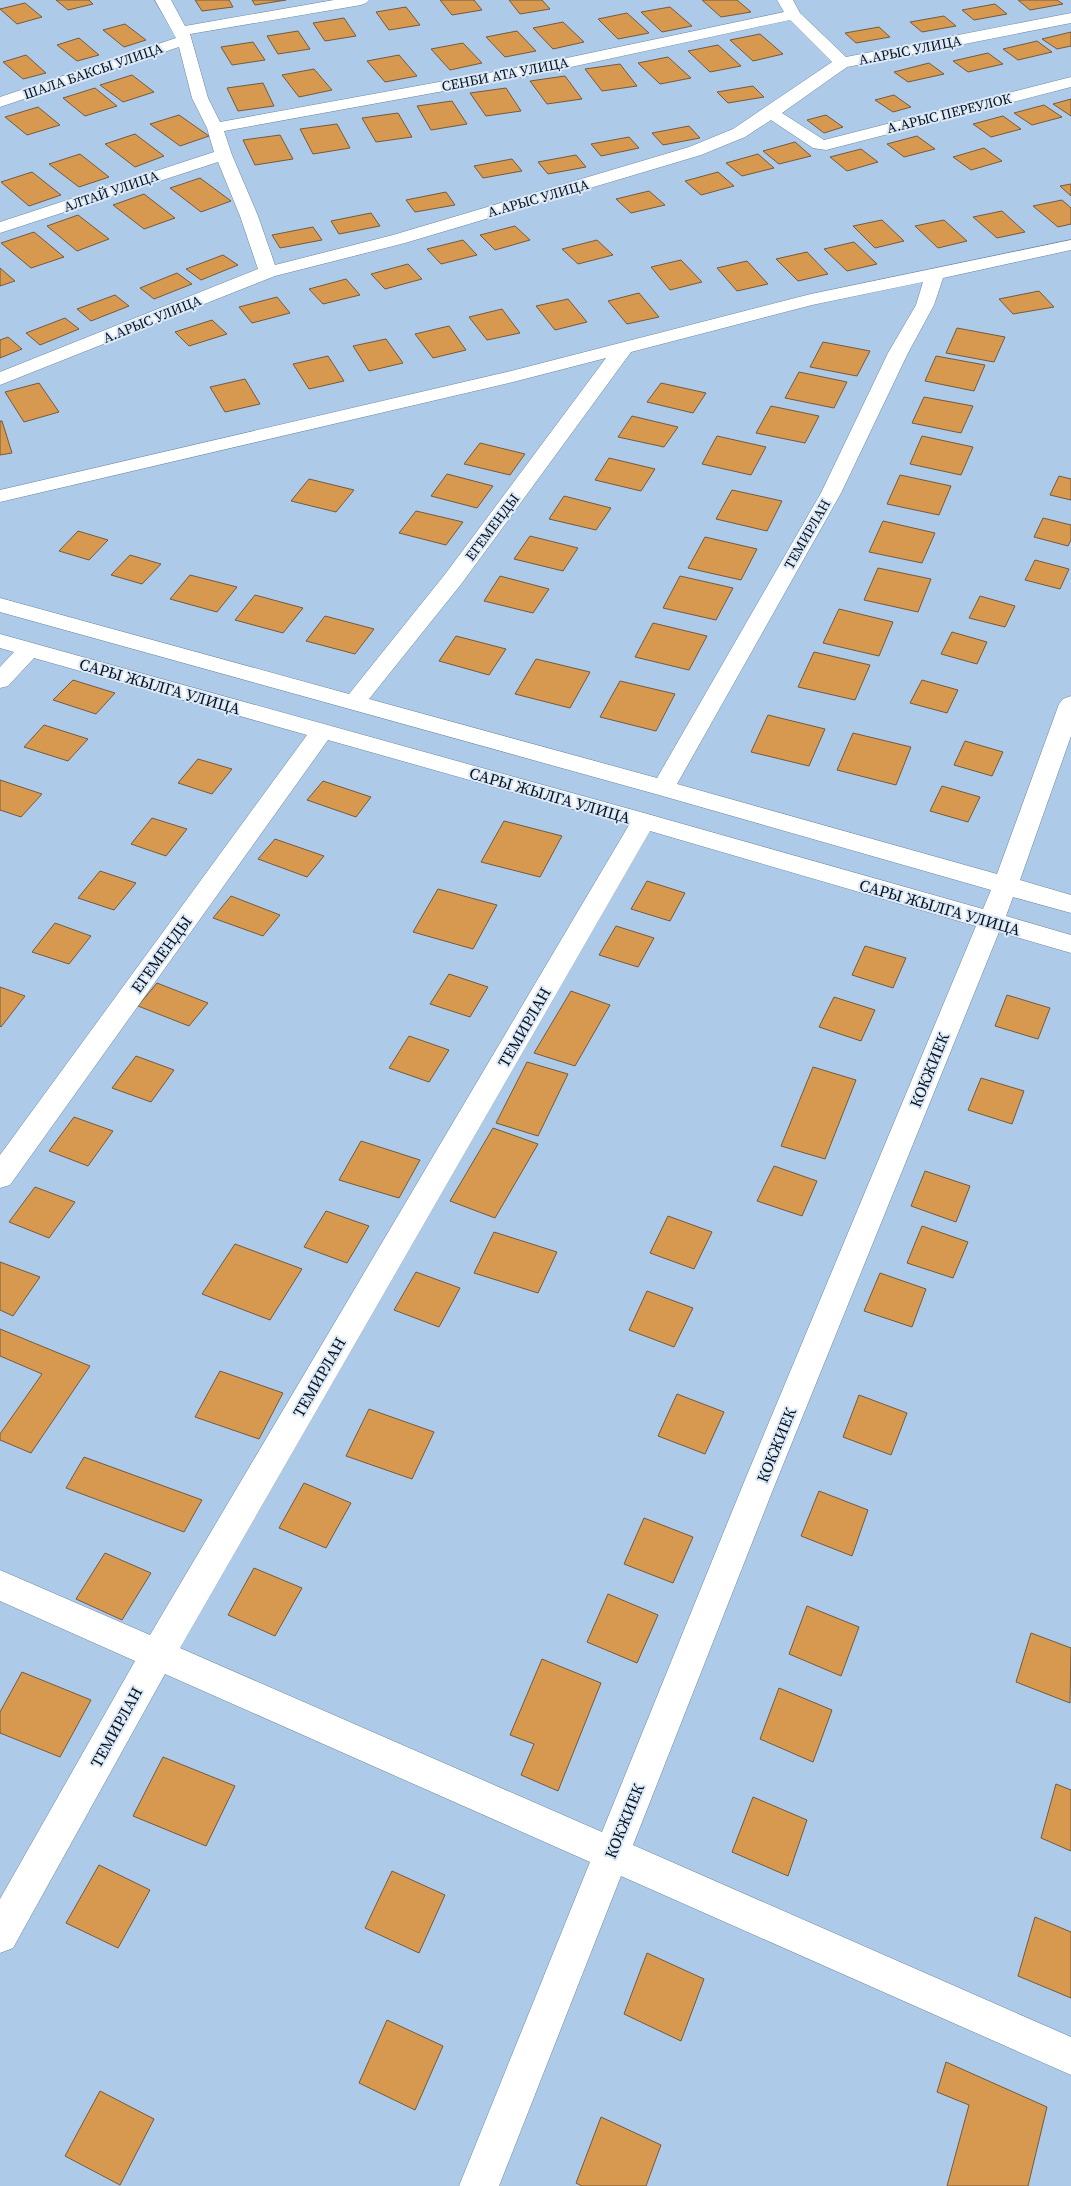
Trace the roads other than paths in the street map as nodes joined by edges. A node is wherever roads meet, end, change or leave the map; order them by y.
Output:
1 (163, 0) edge
2 (361, 0) edge
3 (784, 0) edge
4 (794, 15) junction
5 (1071, 18) edge
6 (184, 36) junction
7 (842, 63) junction
8 (1071, 82) edge
9 (0, 102) edge
10 (771, 114) junction
11 (215, 128) junction
12 (223, 155) junction
13 (0, 228) edge
14 (1071, 245) edge
15 (268, 272) junction
16 (935, 273) junction
17 (625, 346) junction
18 (0, 379) edge
19 (0, 496) edge
20 (0, 605) edge
21 (0, 640) edge
22 (29, 649) junction
23 (0, 681) edge
24 (354, 703) junction
25 (1071, 704) edge
26 (322, 731) junction
27 (663, 788) junction
28 (644, 821) junction
29 (1005, 886) junction
30 (1071, 904) edge
31 (990, 922) junction
32 (1071, 944) edge
33 (0, 1177) edge
34 (0, 1585) edge
35 (157, 1655) junction
36 (610, 1855) junction
37 (0, 1935) edge
38 (1071, 2056) edge
39 (479, 2186) edge

1 - 6 street
2 - 6 street, ШАЛА БАКСЫ УЛИЦА
3 - 4 street
4 - 7 street
4 - 11 street, СЕНБИ АТА УЛИЦА
5 - 7 street, А.АРЫС УЛИЦА
6 - 9 street, ШАЛА БАКСЫ УЛИЦА
6 - 11 street
7 - 10 street, А.АРЫС УЛИЦА
8 - 10 street, А.АРЫС ПЕРЕУЛОК
10 - 15 street, А.АРЫС УЛИЦА
11 - 12 street
12 - 13 street, АЛТАЙ УЛИЦА
12 - 15 street
14 - 16 street
15 - 18 street, А.АРЫС УЛИЦА
16 - 17 street
16 - 27 street, ТЕМИРЛАН
17 - 19 street
17 - 24 street, ЕГЕМЕНДЫ
20 - 24 street
21 - 22 street, САРЫ ЖЫЛГА УЛИЦА
22 - 23 street
22 - 26 street, САРЫ ЖЫЛГА УЛИЦА
24 - 27 street
25 - 29 street, КОКЖИЕК
26 - 28 street, САРЫ ЖЫЛГА УЛИЦА
26 - 33 street, ЕГЕМЕНДЫ
27 - 29 street
28 - 31 street, САРЫ ЖЫЛГА УЛИЦА
28 - 35 street, ТЕМИРЛАН
29 - 30 street
29 - 31 street, КОКЖИЕК
31 - 32 street, САРЫ ЖЫЛГА УЛИЦА
31 - 36 street, КОКЖИЕК
34 - 35 street
35 - 36 street
35 - 37 street, ТЕМИРЛАН
36 - 38 street
36 - 39 street, КОКЖИЕК

